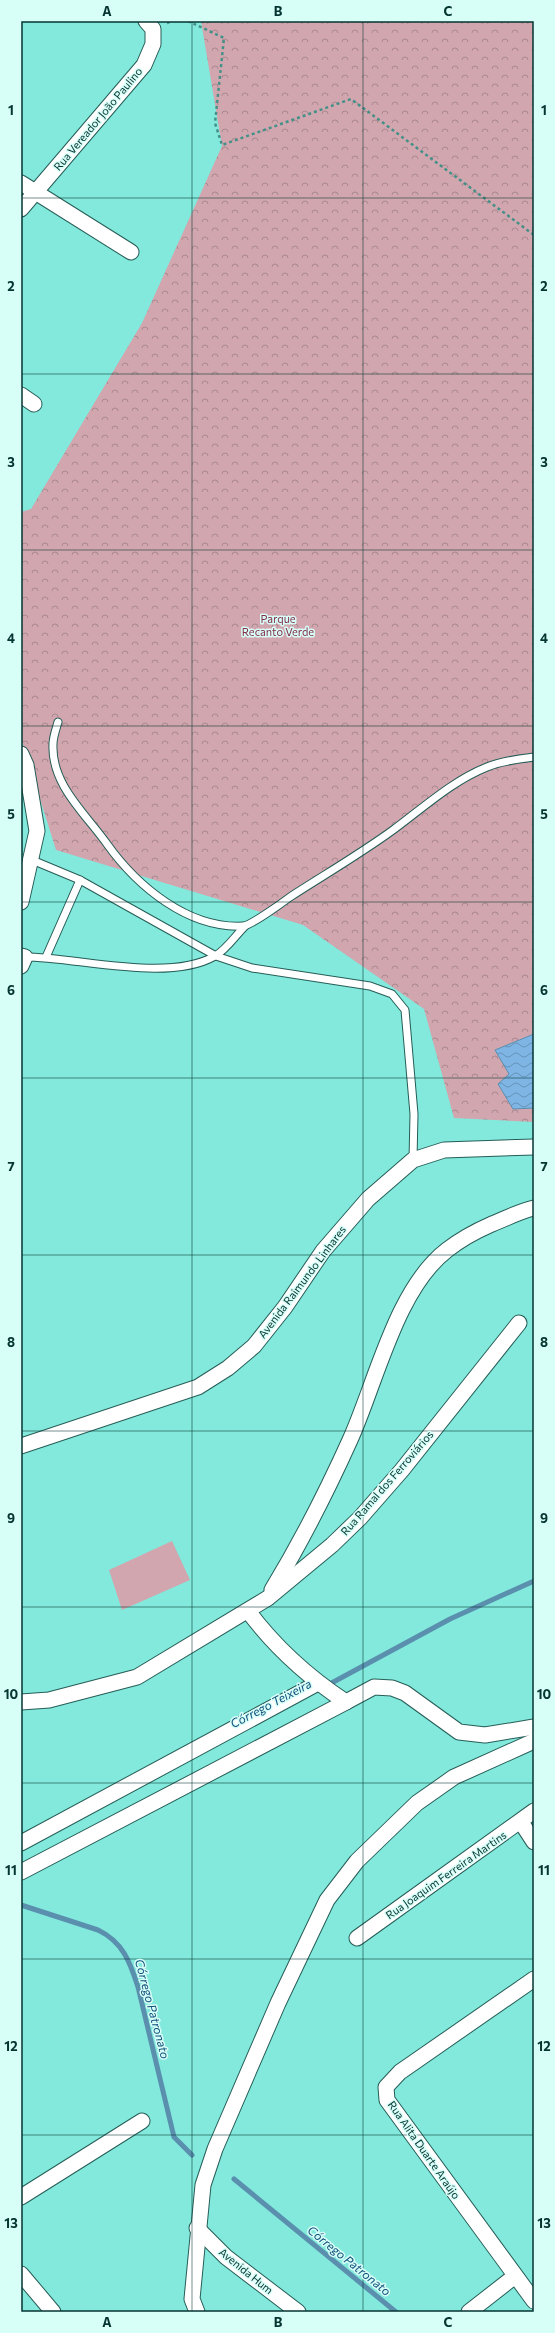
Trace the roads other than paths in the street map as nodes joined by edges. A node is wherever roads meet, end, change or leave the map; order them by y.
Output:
1 (146, 21) edge
2 (21, 183) edge
3 (36, 192) junction
4 (21, 209) edge
5 (131, 252) dead end
6 (21, 395) edge
7 (34, 404) dead end
8 (58, 722) dead end
9 (21, 754) edge
10 (534, 757) edge
11 (32, 860) junction
12 (80, 880) junction
13 (21, 902) edge
14 (245, 926) junction
15 (216, 956) junction
16 (46, 957) junction
17 (22, 960) edge
18 (534, 1147) edge
19 (413, 1160) junction
20 (534, 1208) edge
21 (520, 1323) dead end
22 (21, 1446) edge
23 (268, 1598) junction
24 (248, 1611) junction
25 (318, 1683) junction
26 (21, 1702) edge
27 (346, 1702) junction
28 (534, 1727) edge
29 (534, 1741) edge
30 (534, 1811) edge
31 (521, 1822) junction
32 (534, 1842) edge
33 (21, 1843) edge
34 (21, 1872) edge
35 (357, 1938) dead end
36 (534, 1979) edge
37 (142, 2121) dead end
38 (21, 2197) edge
39 (197, 2228) junction
40 (21, 2274) edge
41 (515, 2276) junction
42 (534, 2301) edge
43 (53, 2312) edge
44 (197, 2312) edge
45 (298, 2312) edge
46 (469, 2312) edge

1 - 3 street, Rua Vereador João Paulino
2 - 3 street
3 - 4 street, Rua Vereador João Paulino
3 - 5 street
6 - 7 street
8 - 14 lane
9 - 11 street
10 - 14 lane
11 - 12 lane
11 - 13 street
12 - 15 lane
12 - 16 lane
14 - 15 lane
15 - 16 lane
15 - 19 lane
16 - 17 lane
18 - 19 street, Avenida Raimundo Linhares
19 - 22 street, Avenida Raimundo Linhares
20 - 23 street
21 - 23 street, Rua Ramal dos Ferroviários
23 - 24 street, Rua Ramal dos Ferroviários
24 - 25 street
24 - 26 street, Rua Ramal dos Ferroviários
25 - 27 street
25 - 33 street
27 - 28 street
27 - 34 street
29 - 39 street
30 - 31 street, Rua Joaquim Ferreira Martins
31 - 32 street
31 - 35 street, Rua Joaquim Ferreira Martins
36 - 41 street, Rua Alita Duarte Araújo
37 - 38 street
39 - 44 street
39 - 45 street, Avenida Hum
40 - 43 street
41 - 42 street, Rua Alita Duarte Araújo
41 - 46 street

